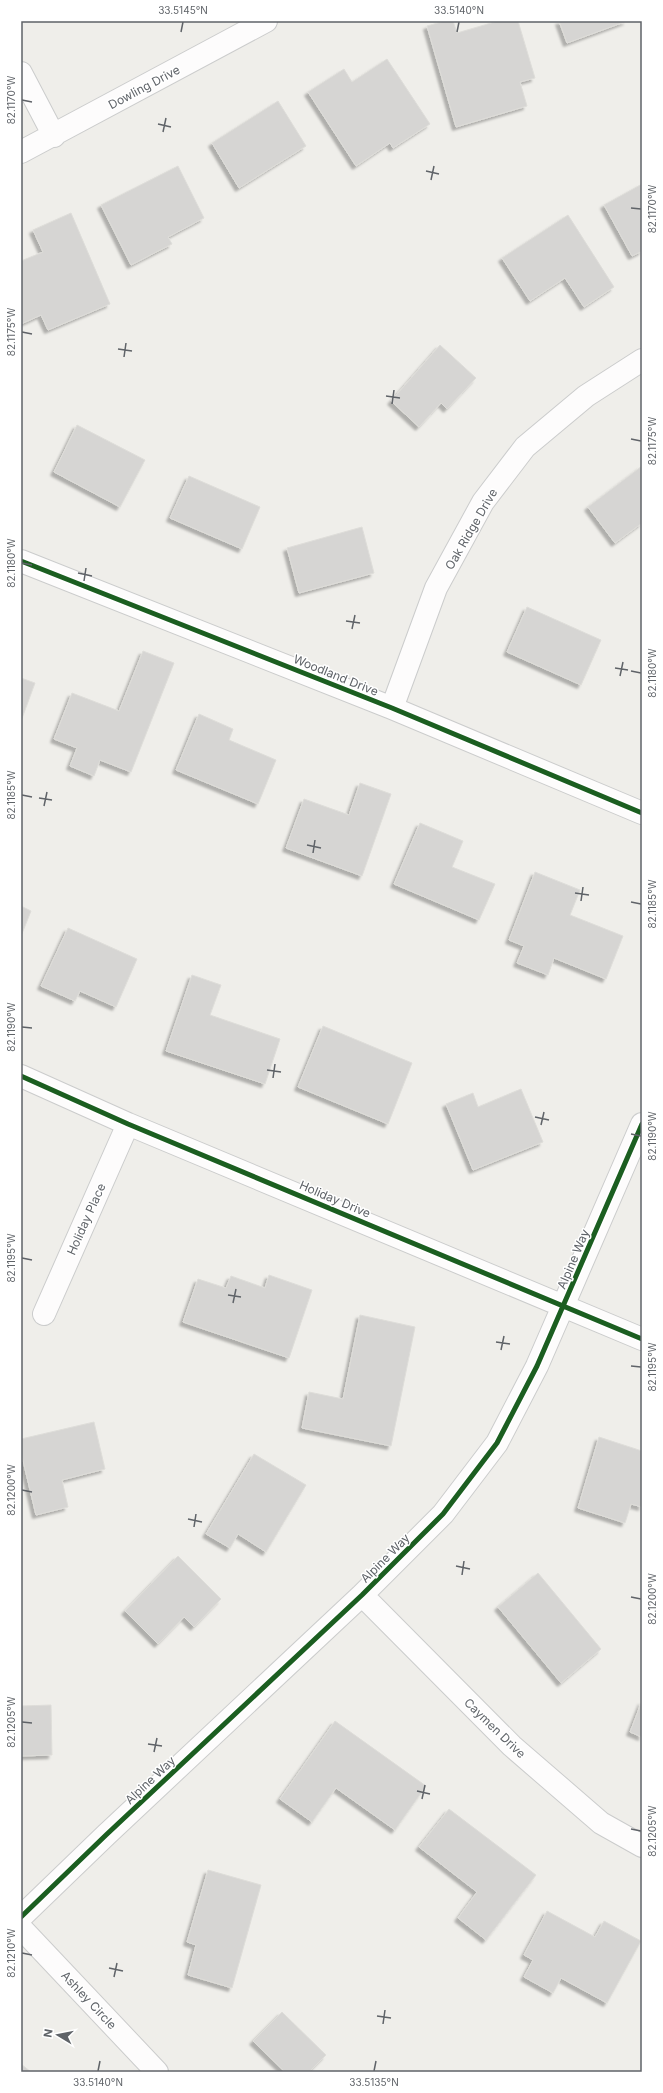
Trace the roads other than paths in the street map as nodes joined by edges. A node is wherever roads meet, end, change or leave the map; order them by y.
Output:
1 (266, 21) edge
2 (21, 73) edge
3 (54, 136) junction
4 (21, 152) edge
5 (642, 360) edge
6 (21, 561) edge
7 (392, 708) junction
8 (642, 813) edge
9 (21, 1076) edge
10 (128, 1124) junction
11 (642, 1124) edge
12 (564, 1306) junction
13 (44, 1314) dead end
14 (642, 1339) edge
15 (362, 1595) junction
16 (642, 1846) edge
17 (21, 1917) edge
18 (21, 1928) edge
19 (157, 2072) edge

1 - 3 street, Dowling Drive
2 - 3 street
3 - 4 street, Dowling Drive
5 - 7 street, Oak Ridge Drive
6 - 7 street, Woodland Drive
7 - 8 street, Woodland Drive
9 - 10 street, Holiday Drive
10 - 12 street, Holiday Drive
10 - 13 street, Holiday Place
11 - 12 street, Alpine Way
12 - 14 street, Holiday Drive
12 - 15 street, Alpine Way
15 - 16 street, Caymen Drive
15 - 17 street, Alpine Way
18 - 19 street, Ashley Circle

